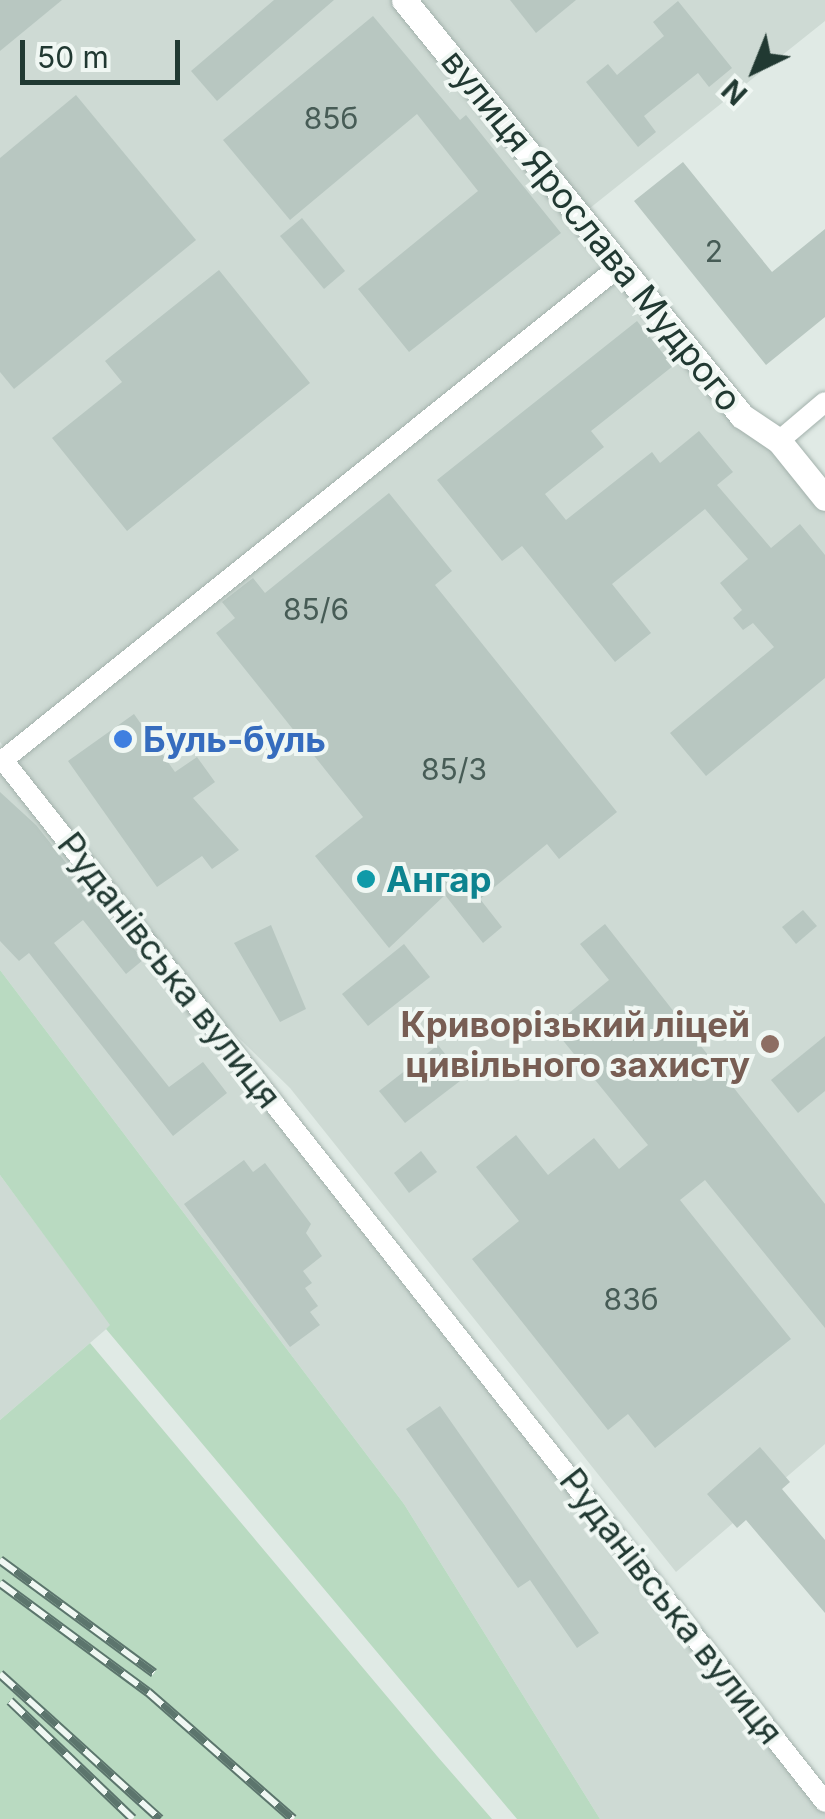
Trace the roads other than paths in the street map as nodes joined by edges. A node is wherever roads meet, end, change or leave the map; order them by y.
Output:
1 (404, 0) edge
2 (620, 266) junction
3 (825, 402) edge
4 (778, 441) junction
5 (825, 498) edge
6 (2, 758) edge
7 (825, 1802) edge

1 - 2 street, вулиця Ярослава Мудрого
2 - 4 street, вулиця Ярослава Мудрого
2 - 6 street, Руданівська вулиця
3 - 4 street
4 - 5 street, вулиця Ярослава Мудрого
6 - 7 street, Руданівська вулиця

